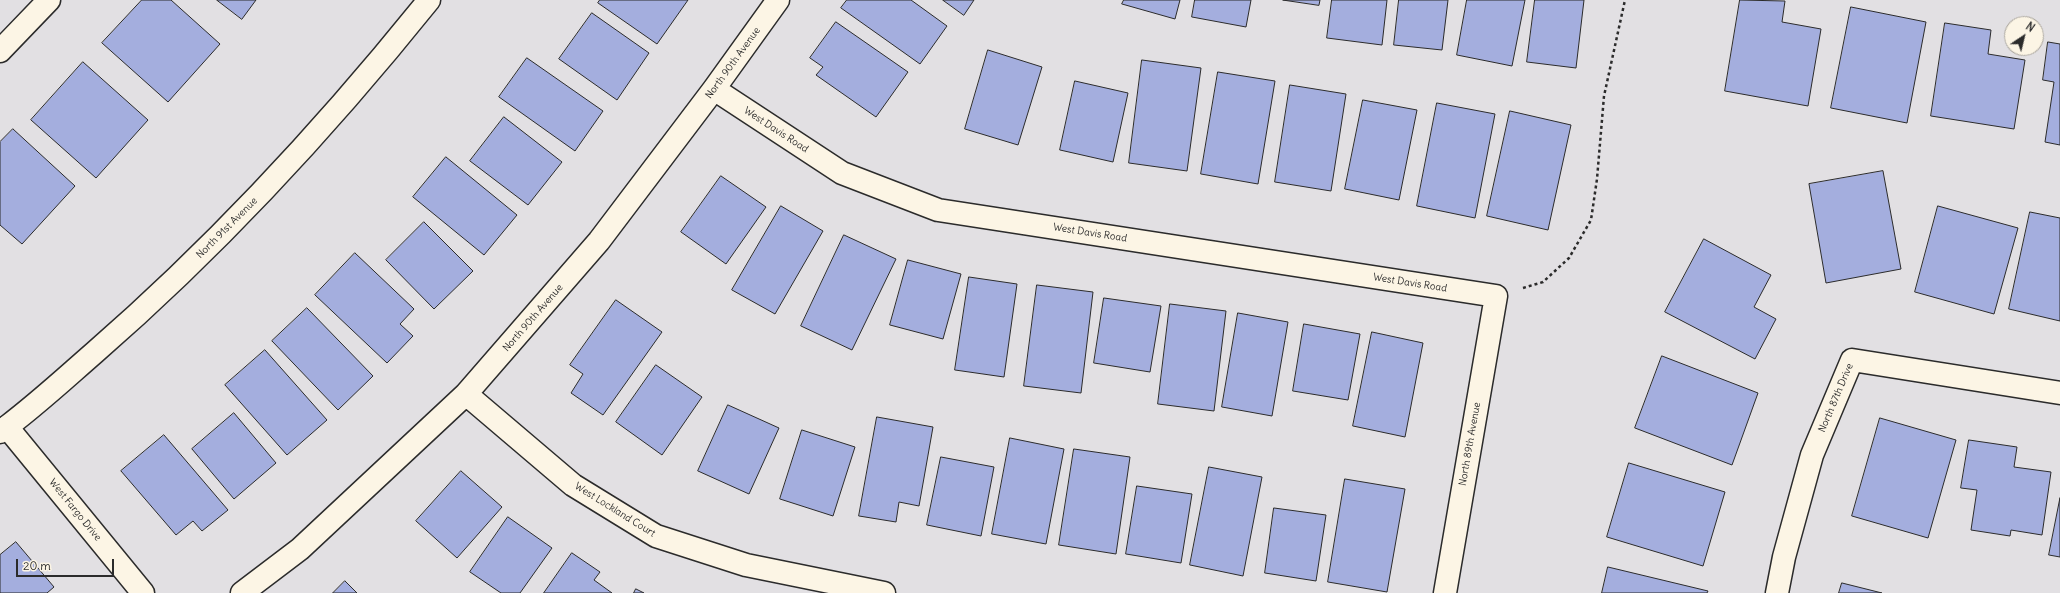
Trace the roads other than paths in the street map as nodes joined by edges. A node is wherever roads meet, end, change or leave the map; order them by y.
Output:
1 (49, 0) edge
2 (429, 0) edge
3 (778, 0) edge
4 (0, 51) edge
5 (714, 90) junction
6 (1496, 296) joint
7 (2060, 393) edge
8 (466, 394) junction
9 (3, 429) edge
10 (143, 593) edge
11 (242, 593) edge
12 (884, 593) edge
13 (1445, 593) edge
14 (1777, 593) edge

1 - 4 street
2 - 9 street, North 91st Avenue
3 - 5 street, North 90th Avenue
5 - 6 street, West Davis Road
5 - 8 street, North 90th Avenue
6 - 13 street, North 89th Avenue
7 - 14 street, North 87th Drive
8 - 11 street, North 90th Avenue
8 - 12 street, West Lockland Court
9 - 10 street, West Fargo Drive

